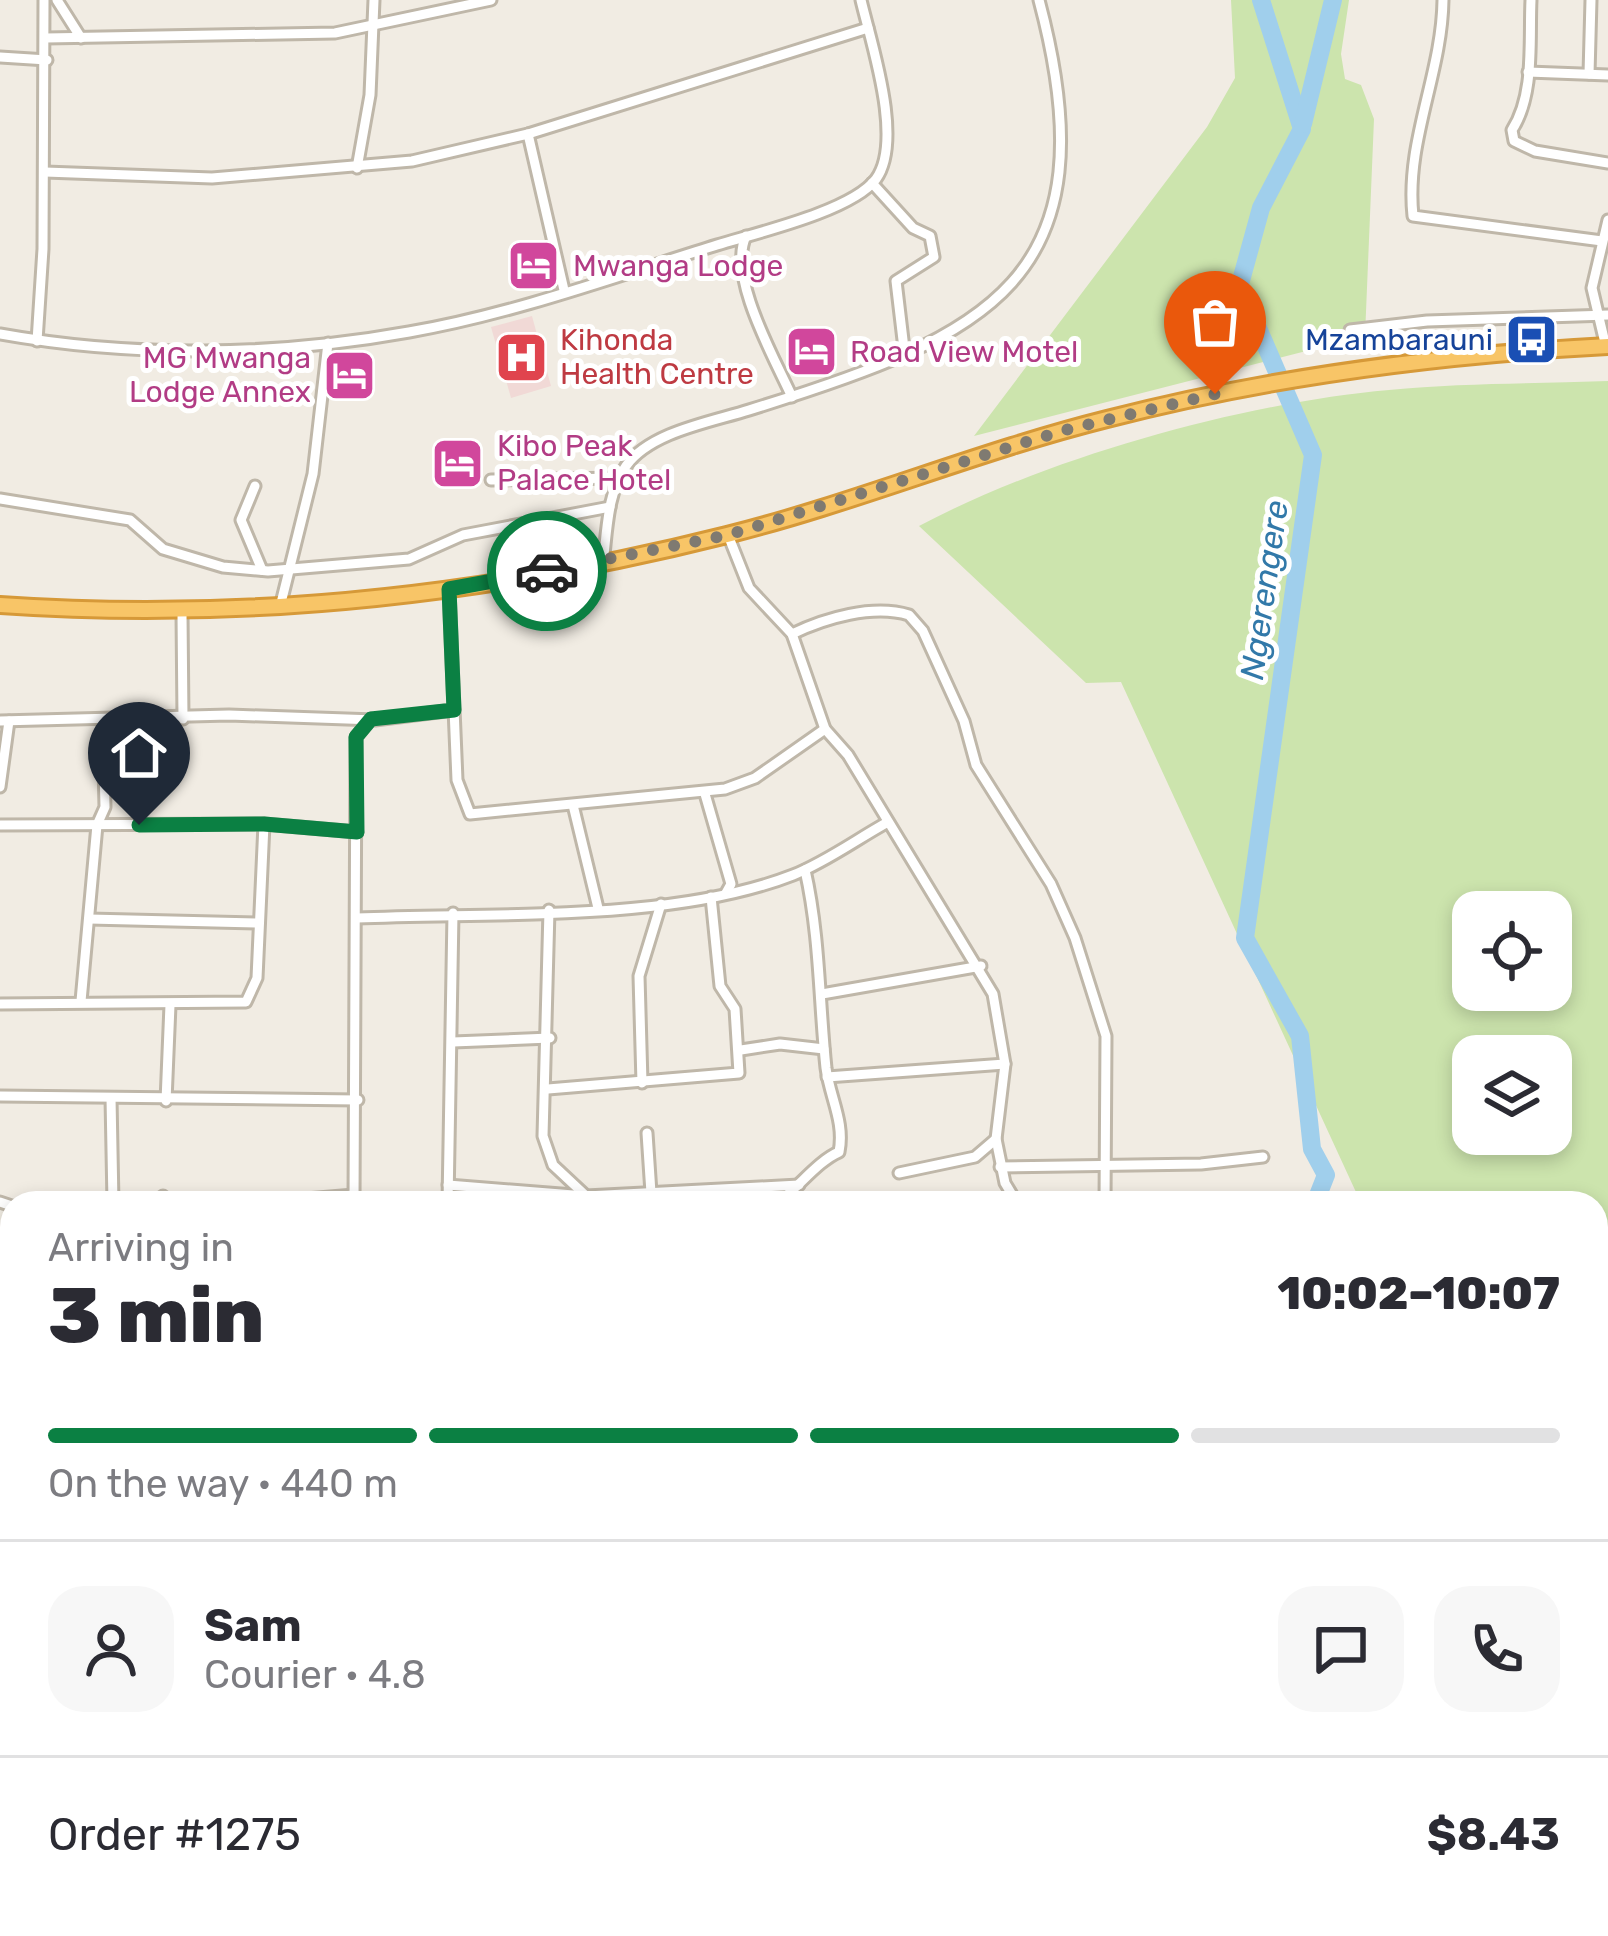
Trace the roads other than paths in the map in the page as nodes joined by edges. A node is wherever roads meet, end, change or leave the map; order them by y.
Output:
1 (44, 0) edge
2 (57, 0) edge
3 (374, 0) edge
4 (490, 0) edge
5 (862, 0) edge
6 (1039, 0) edge
7 (1443, 0) edge
8 (1531, 0) edge
9 (1591, 0) edge
10 (374, 28) junction
11 (868, 28) junction
12 (46, 38) junction
13 (81, 38) junction
14 (0, 57) edge
15 (46, 60) junction
16 (1528, 72) junction
17 (1589, 74) junction
18 (1608, 75) edge
19 (528, 134) junction
20 (1608, 163) edge
21 (357, 168) junction
22 (45, 172) junction
23 (872, 183) junction
24 (1608, 220) edge
25 (746, 236) junction
26 (1602, 242) junction
27 (564, 290) junction
28 (1602, 315) edge
29 (1350, 330) dead end
30 (0, 334) edge
31 (37, 341) junction
32 (328, 344) junction
33 (1607, 346) edge
34 (905, 357) junction
35 (792, 397) junction
36 (620, 478) junction
37 (490, 480) dead end
38 (255, 486) dead end
39 (0, 499) edge
40 (610, 507) junction
41 (728, 535) junction
42 (603, 563) junction
43 (262, 571) junction
44 (289, 571) junction
45 (449, 589) junction
46 (0, 605) edge
47 (280, 607) junction
48 (182, 614) junction
49 (792, 634) junction
50 (454, 710) junction
51 (183, 719) junction
52 (371, 719) junction
53 (4, 721) edge
54 (103, 721) junction
55 (825, 729) junction
56 (0, 787) edge
57 (705, 794) junction
58 (573, 805) junction
59 (888, 822) junction
60 (264, 824) junction
61 (0, 825) edge
62 (97, 825) junction
63 (357, 832) junction
64 (805, 870) junction
65 (726, 893) junction
66 (711, 897) junction
67 (661, 904) junction
68 (598, 908) junction
69 (549, 910) junction
70 (453, 913) junction
71 (357, 917) junction
72 (89, 919) junction
73 (259, 923) junction
74 (981, 966) junction
75 (822, 994) junction
76 (81, 1001) junction
77 (0, 1004) edge
78 (170, 1005) junction
79 (550, 1038) junction
80 (453, 1042) junction
81 (824, 1048) junction
82 (741, 1050) junction
83 (1005, 1064) junction
84 (827, 1077) junction
85 (642, 1082) junction
86 (548, 1089) junction
87 (0, 1096) edge
88 (112, 1098) junction
89 (358, 1100) junction
90 (166, 1101) junction
91 (647, 1133) dead end
92 (996, 1139) junction
93 (1263, 1157) dead end
94 (1107, 1162) junction
95 (1000, 1167) junction
96 (898, 1172) dead end
97 (804, 1184) junction
98 (448, 1185) junction
99 (113, 1191) edge
100 (354, 1191) edge
101 (448, 1191) edge
102 (523, 1191) edge
103 (581, 1191) edge
104 (651, 1191) edge
105 (685, 1191) edge
106 (794, 1191) edge
107 (1011, 1191) edge
108 (1106, 1191) edge

1 - 12 street
2 - 13 street
3 - 10 street
4 - 10 street
5 - 11 street
6 - 34 street
7 - 26 street
8 - 16 street
9 - 17 street
10 - 13 street
10 - 21 street
11 - 19 street
11 - 23 street
12 - 13 street
12 - 15 street
14 - 15 street
15 - 22 street
16 - 17 street
16 - 20 street
17 - 18 street
19 - 21 street
19 - 27 street
21 - 22 street
22 - 31 street
23 - 25 street
23 - 34 street
24 - 26 street
25 - 27 street
25 - 35 street
26 - 28 street
27 - 32 street
28 - 29 street
28 - 33 street
30 - 31 street
31 - 32 street
32 - 44 street
33 - 41 highway
34 - 35 street
35 - 36 street
36 - 37 street
36 - 40 street
38 - 43 street
39 - 43 street
40 - 42 street
40 - 44 street
41 - 42 highway
41 - 49 street
42 - 45 highway
43 - 44 street
44 - 47 street
45 - 47 highway
45 - 50 street
46 - 48 highway
47 - 48 highway
48 - 51 street
49 - 55 street
49 - 94 street
50 - 52 street
50 - 58 street
51 - 52 street
51 - 54 street
52 - 63 street
53 - 54 street
53 - 56 street
54 - 62 street
55 - 57 street
55 - 59 street
57 - 58 street
57 - 65 street
58 - 68 street
59 - 64 street
59 - 74 street
60 - 62 street
60 - 63 street
60 - 73 street
61 - 62 street
62 - 72 street
63 - 71 street
64 - 65 street
64 - 75 street
65 - 66 street
66 - 67 street
66 - 82 street
67 - 68 street
67 - 85 street
68 - 69 street
69 - 70 street
69 - 79 street
70 - 71 street
70 - 80 street
71 - 89 street
72 - 73 street
72 - 76 street
73 - 78 street
74 - 75 street
74 - 83 street
75 - 81 street
76 - 77 street
76 - 78 street
78 - 90 street
79 - 80 street
79 - 86 street
80 - 98 street
81 - 82 street
81 - 84 street
82 - 85 street
83 - 84 street
83 - 92 street
84 - 97 street
85 - 86 street
86 - 103 street
87 - 88 street
88 - 90 street
88 - 99 street
89 - 90 street
89 - 100 street
91 - 104 street
92 - 95 street
92 - 96 street
93 - 94 street
94 - 95 street
94 - 108 street
95 - 107 street
97 - 105 street
97 - 106 street
98 - 101 street
98 - 102 street

